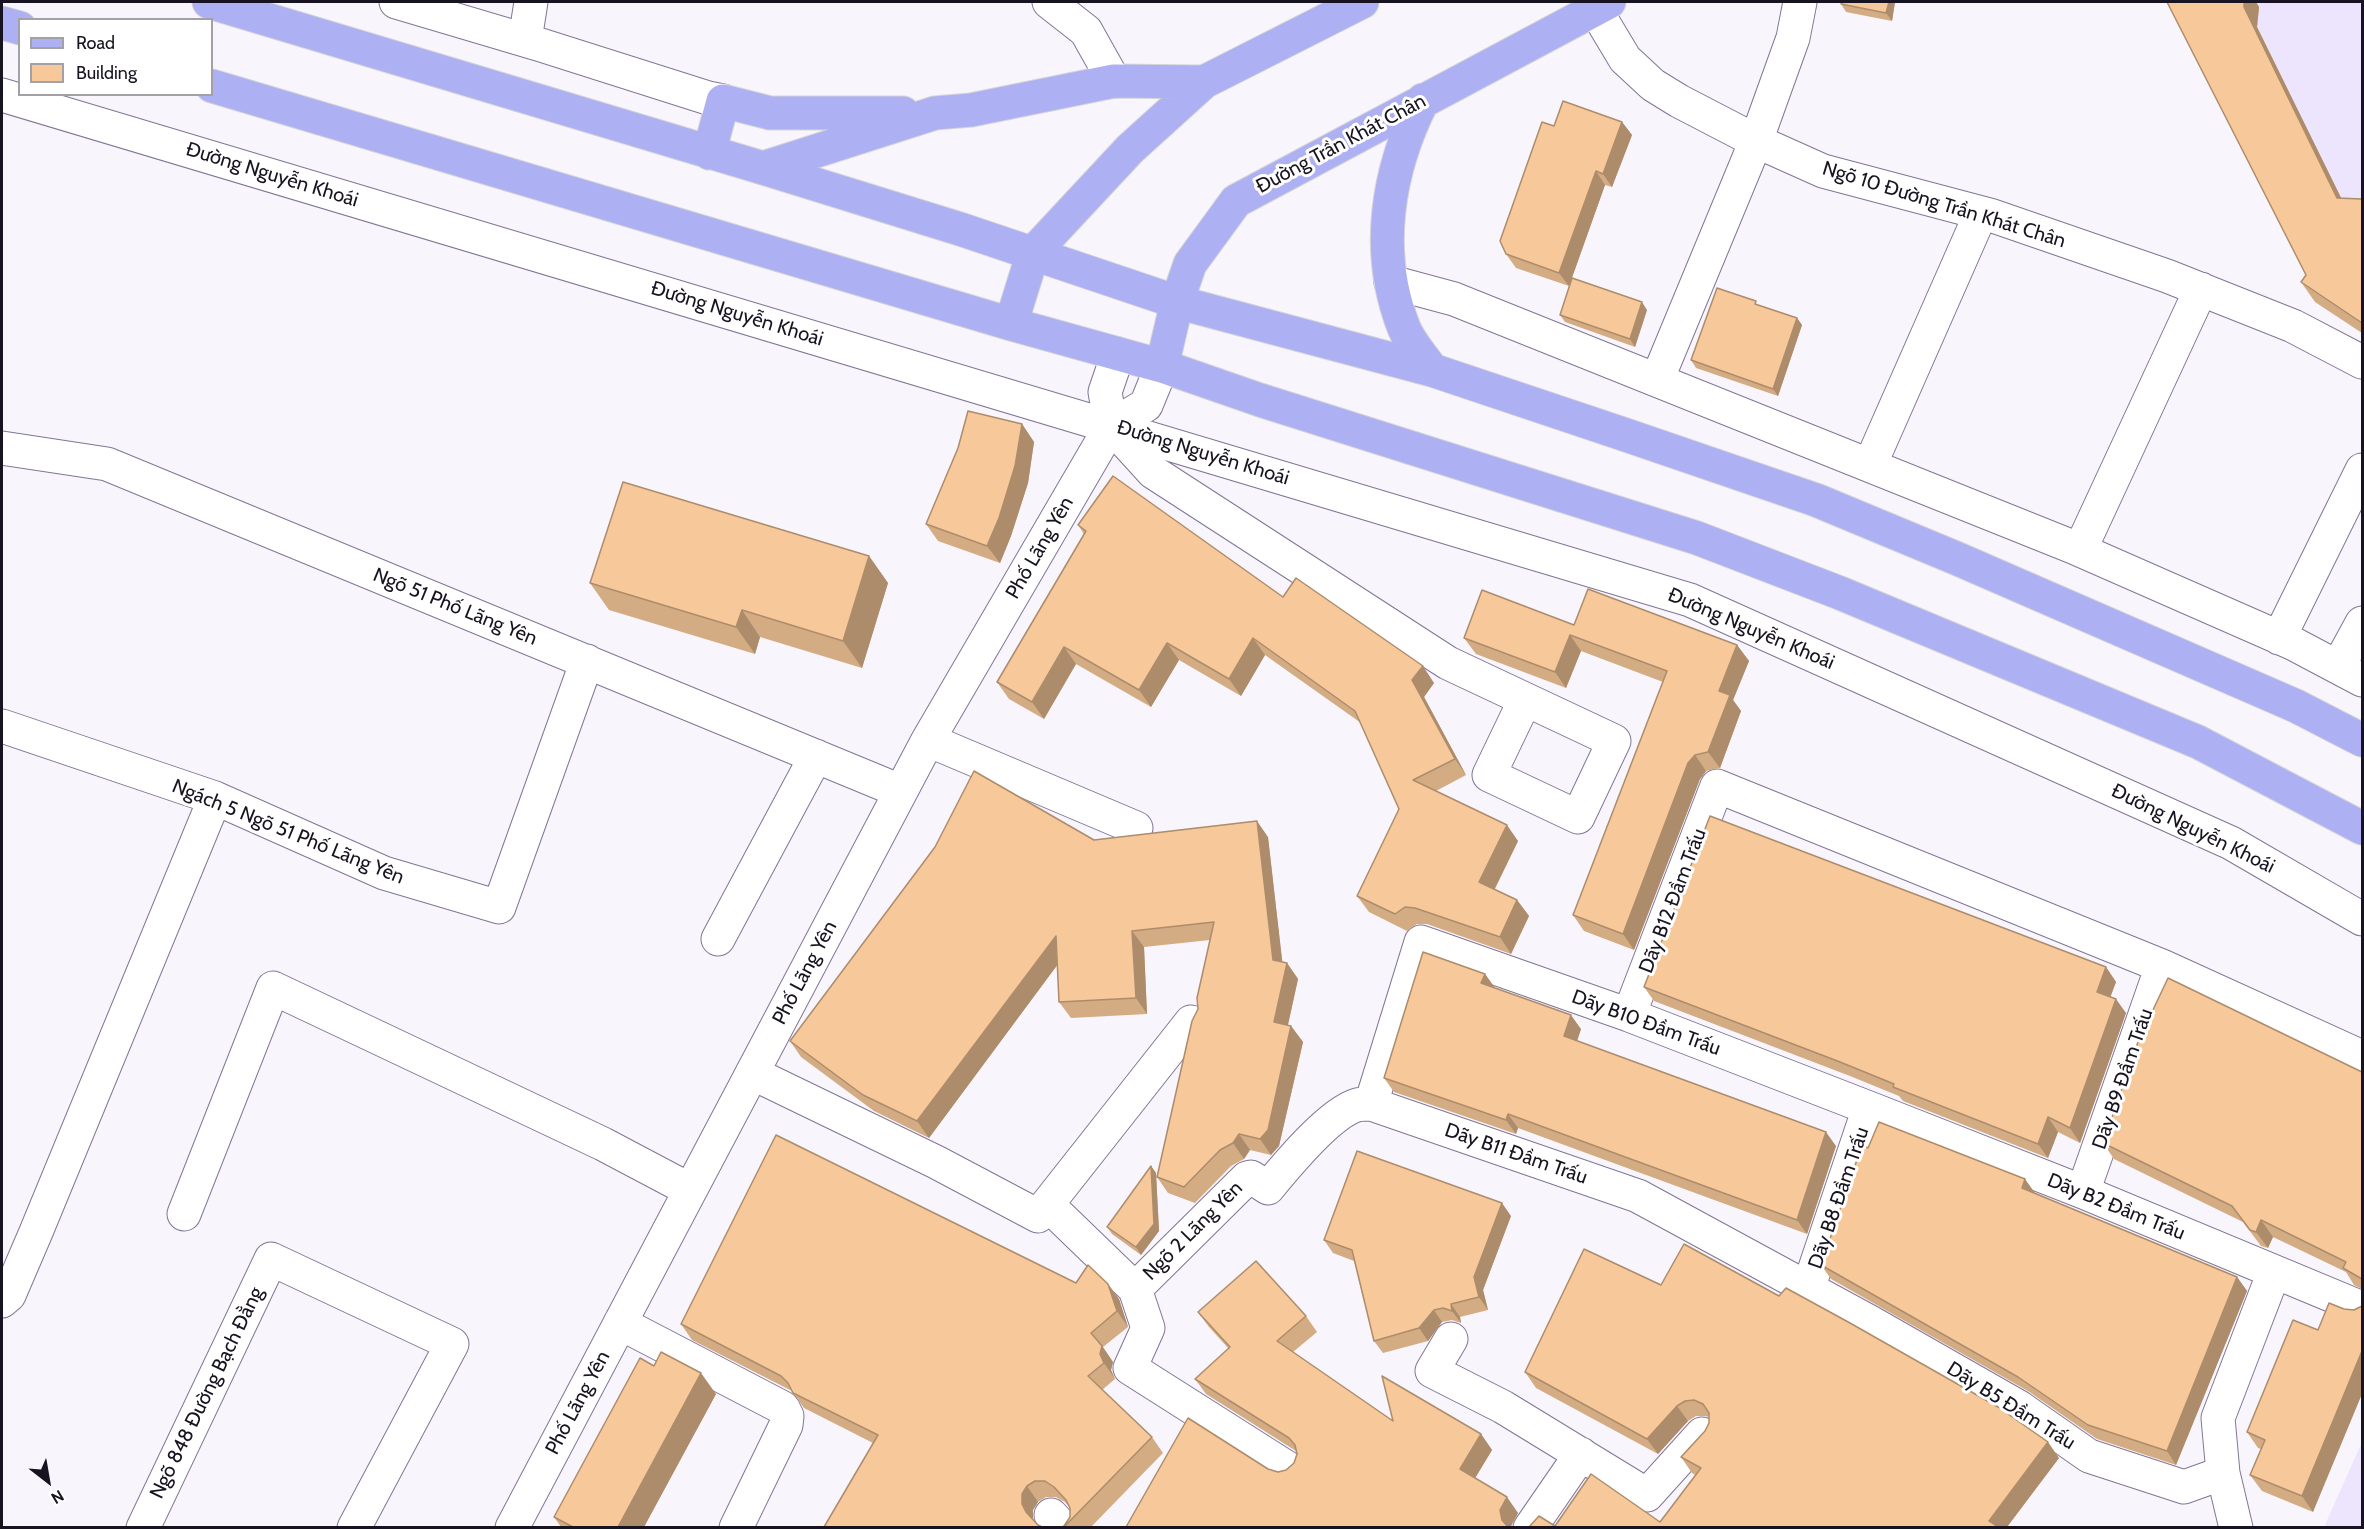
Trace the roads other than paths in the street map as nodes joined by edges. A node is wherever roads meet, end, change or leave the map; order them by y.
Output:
1 (209, 2) edge
2 (396, 2) edge
3 (531, 2) edge
4 (1048, 2) edge
5 (1362, 2) edge
6 (1800, 2) edge
7 (1602, 5) edge
8 (2, 23) edge
9 (18, 27) edge
10 (525, 40) junction
11 (1114, 81) junction
12 (1204, 82) junction
13 (213, 86) edge
14 (2, 94) edge
15 (1423, 100) junction
16 (723, 101) junction
17 (935, 112) junction
18 (1756, 141) junction
19 (709, 153) junction
20 (763, 168) junction
21 (1981, 213) junction
22 (1033, 253) junction
23 (1391, 282) junction
24 (2200, 289) junction
25 (1177, 302) junction
26 (1011, 324) junction
27 (1118, 354) junction
28 (2362, 362) edge
29 (1162, 366) junction
30 (1432, 370) junction
31 (1657, 380) junction
32 (1111, 426) junction
33 (2, 448) edge
34 (1870, 465) junction
35 (2362, 470) edge
36 (2080, 550) junction
37 (2362, 623) edge
38 (2279, 638) junction
39 (587, 661) junction
40 (2350, 674) edge
41 (1525, 700) dead end
42 (2, 726) edge
43 (928, 740) junction
44 (2362, 740) edge
45 (816, 756) junction
46 (900, 791) junction
47 (214, 798) junction
48 (1136, 828) dead end
49 (2362, 828) edge
50 (2362, 919) edge
51 (718, 939) dead end
52 (2162, 966) junction
53 (1629, 1015) junction
54 (1191, 1022) edge
55 (2362, 1057) edge
56 (752, 1073) junction
57 (1371, 1104) junction
58 (1869, 1108) junction
59 (690, 1190) junction
60 (2083, 1192) junction
61 (1043, 1210) junction
62 (184, 1214) dead end
63 (2274, 1272) junction
64 (1136, 1289) junction
65 (1809, 1289) junction
66 (2, 1301) edge
67 (2362, 1308) edge
68 (620, 1323) junction
69 (1451, 1339) dead end
70 (1702, 1434) edge
71 (1581, 1454) junction
72 (1288, 1469) edge
73 (2223, 1473) junction
74 (143, 1527) edge
75 (354, 1527) edge
76 (512, 1527) edge
77 (736, 1527) edge
78 (1530, 1527) edge
79 (2236, 1527) edge

1 - 19 main road
2 - 10 street
3 - 10 street
4 - 11 street
5 - 12 main road
6 - 18 street
7 - 15 main road, Đường Trần Khát Chân
7 - 18 street, Ngõ 10 Đường Trần Khát Chân
8 - 9 main road
10 - 16 street
11 - 12 main road
11 - 17 main road
12 - 22 main road
13 - 26 main road
14 - 32 street, Đường Nguyễn Khoái
15 - 23 main road
15 - 25 main road, Đường Trần Khát Chân
16 - 17 main road
16 - 19 main road
17 - 20 main road
18 - 21 street, Ngõ 10 Đường Trần Khát Chân
18 - 31 street
19 - 20 main road
20 - 22 main road
21 - 24 street, Ngõ 10 Đường Trần Khát Chân
21 - 34 street
22 - 25 main road
22 - 26 main road
23 - 30 main road
23 - 31 street
24 - 28 street, Ngõ 10 Đường Trần Khát Chân
24 - 36 street
25 - 29 main road, Đường Trần Khát Chân
25 - 30 main road
26 - 27 main road
27 - 29 main road
27 - 32 street
29 - 32 street, Phố Lãng Yên
29 - 49 main road
30 - 44 main road
31 - 34 street
32 - 41 street
32 - 43 street, Phố Lãng Yên
32 - 50 street, Đường Nguyễn Khoái
33 - 39 street, Ngõ 51 Phố Lãng Yên
34 - 36 street
35 - 38 street
36 - 38 street
37 - 40 street
38 - 40 street
39 - 45 street, Ngõ 51 Phố Lãng Yên
39 - 47 street, Ngách 5 Ngõ 51 Phố Lãng Yên
42 - 47 street, Ngách 5 Ngõ 51 Phố Lãng Yên
43 - 46 street, Phố Lãng Yên
43 - 48 street
45 - 46 street, Ngõ 51 Phố Lãng Yên
45 - 51 street
46 - 56 street, Phố Lãng Yên
47 - 66 street
52 - 53 street, Dãy B12 Đầm Trấu
52 - 55 street
52 - 60 street, Dãy B9 Đầm Trấu
53 - 57 street, Dãy B10 Đầm Trấu
53 - 58 street, Dãy B10 Đầm Trấu
54 - 61 street
56 - 59 street, Phố Lãng Yên
56 - 61 street, Ngõ 2 Lãng Yên
57 - 64 street, Ngõ 2 Lãng Yên
57 - 65 street, Dãy B11 Đầm Trấu
58 - 60 street, Dãy B2 Đầm Trấu
58 - 65 street, Dãy B8 Đầm Trấu
59 - 62 street
59 - 68 street, Phố Lãng Yên
60 - 63 street, Dãy B2 Đầm Trấu
61 - 64 street, Ngõ 2 Lãng Yên
63 - 67 street, Dãy B2 Đầm Trấu
63 - 73 street
64 - 72 street
65 - 73 street, Dãy B5 Đầm Trấu
68 - 76 street, Phố Lãng Yên
68 - 77 street
69 - 71 street
70 - 71 street
71 - 78 street
73 - 79 street
74 - 75 street, Ngõ 848 Đường Bạch Đằng

